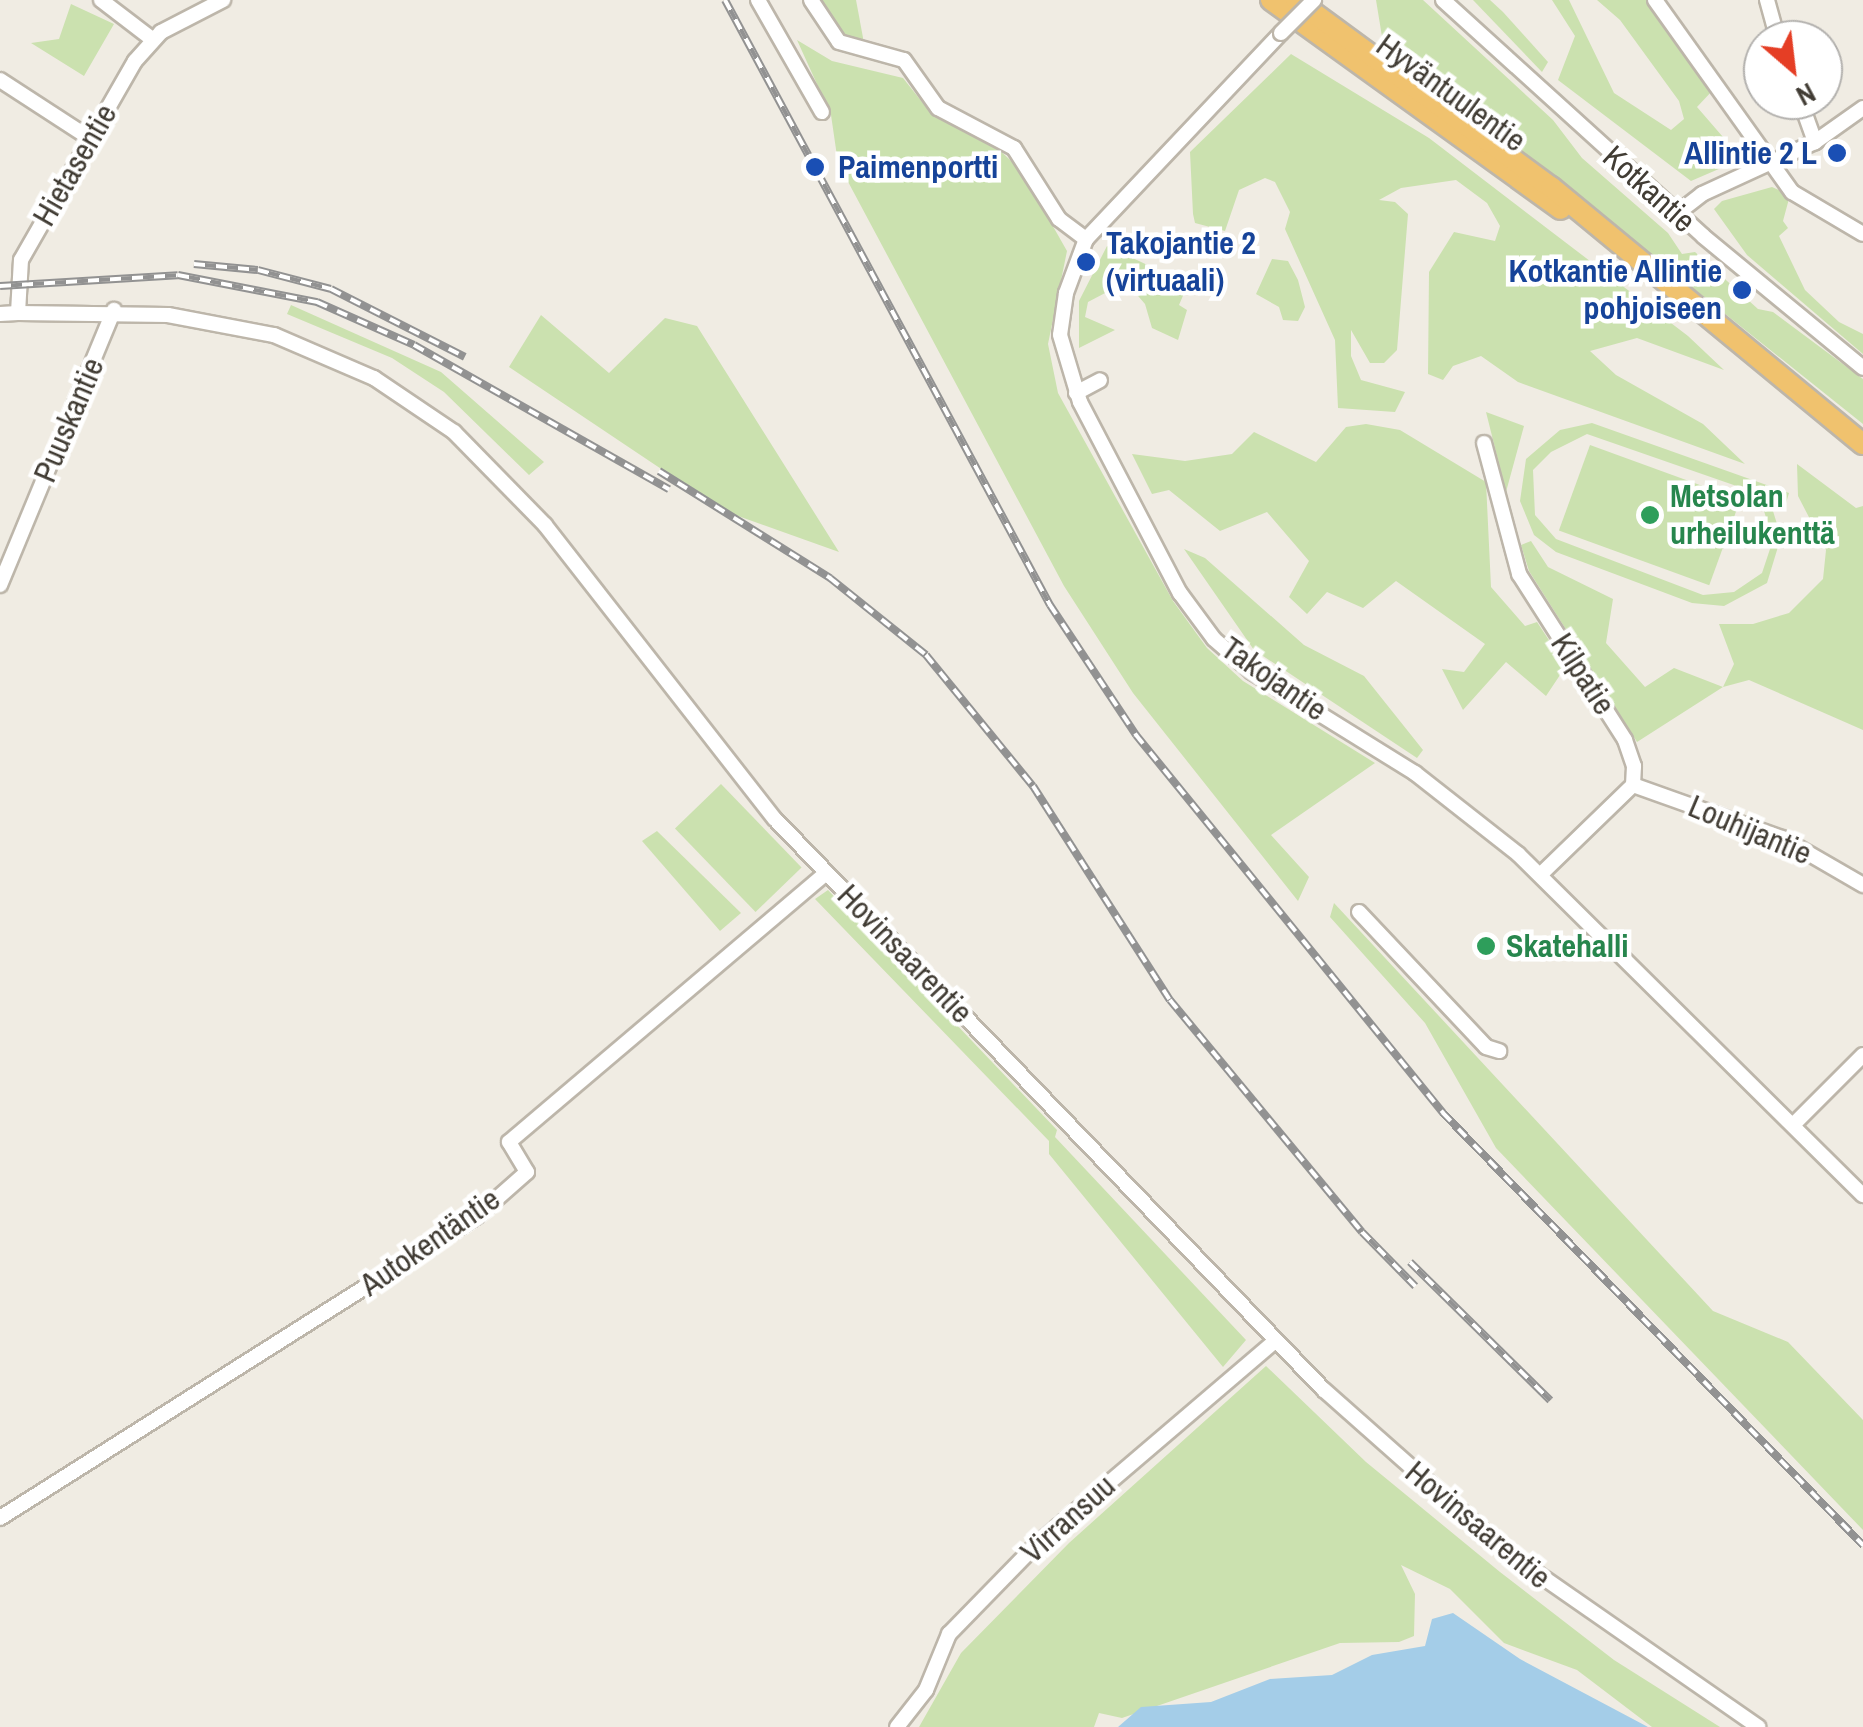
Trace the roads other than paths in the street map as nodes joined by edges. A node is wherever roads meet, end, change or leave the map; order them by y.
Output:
1 (100, 0) edge
2 (223, 0) edge
3 (758, 0) edge
4 (812, 0) edge
5 (1271, 0) edge
6 (1296, 0) edge
7 (1314, 0) edge
8 (1443, 0) edge
9 (1655, 0) edge
10 (152, 39) junction
11 (0, 80) edge
12 (1863, 108) edge
13 (822, 112) dead end
14 (1807, 120) edge
15 (91, 139) junction
16 (1815, 142) junction
17 (1770, 165) junction
18 (1678, 212) junction
19 (1597, 231) junction
20 (1863, 234) edge
21 (1086, 239) junction
22 (114, 310) junction
23 (0, 314) edge
24 (18, 314) junction
25 (1863, 368) edge
26 (1100, 380) dead end
27 (1076, 393) junction
28 (1484, 444) dead end
29 (1863, 444) edge
30 (0, 585) edge
31 (1634, 785) junction
32 (826, 873) junction
33 (1541, 874) junction
34 (1863, 885) edge
35 (1359, 912) dead end
36 (1499, 1051) dead end
37 (1863, 1055) edge
38 (1793, 1125) junction
39 (1863, 1194) edge
40 (1276, 1341) junction
41 (0, 1518) edge
42 (897, 1727) edge
43 (1758, 1727) edge

1 - 10 street
2 - 10 street
3 - 13 street
4 - 21 street
5 - 19 highway, Hyväntuulentie
6 - 19 highway, Hyväntuulentie
7 - 21 street, Takojantie, bridge
8 - 18 street, Kotkantie
9 - 17 street
10 - 15 street, Hietasentie
11 - 15 street
12 - 16 street
14 - 16 street
15 - 24 street, Hietasentie
16 - 17 street
17 - 18 street
17 - 20 street
18 - 25 street, Kotkantie
19 - 29 highway, Hyväntuulentie
21 - 27 street, Takojantie
22 - 24 street, Hovinsaarentie
22 - 30 street, Puuskantie
22 - 32 street, Hovinsaarentie
23 - 24 street
26 - 27 street
27 - 33 street, Takojantie
28 - 31 street, Kilpatie
31 - 33 street
31 - 34 street, Louhijantie
32 - 40 street, Hovinsaarentie
32 - 41 street, Autokentäntie
33 - 38 street, Takojantie
35 - 36 street
37 - 38 street
38 - 39 street, Takojantie
40 - 42 street, Virransuu
40 - 43 street, Hovinsaarentie

